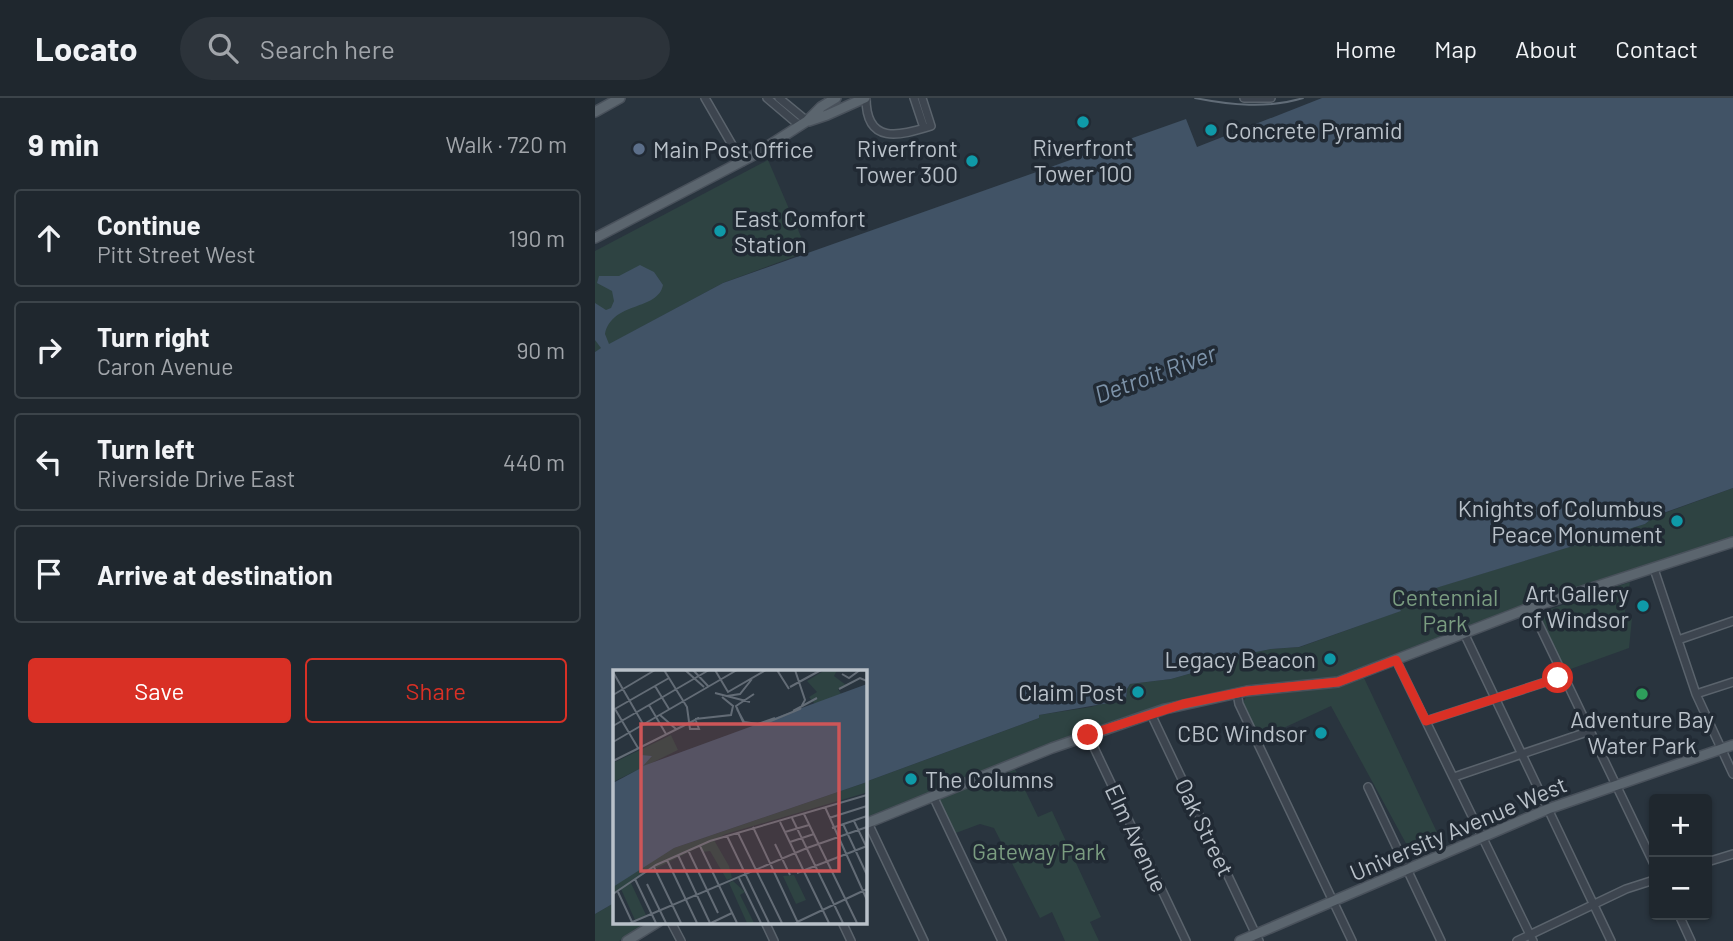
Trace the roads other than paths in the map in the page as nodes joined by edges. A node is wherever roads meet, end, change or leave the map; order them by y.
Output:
1 (705, 98) edge
2 (767, 98) edge
3 (779, 98) edge
4 (835, 98) edge
5 (866, 98) edge
6 (914, 98) edge
7 (922, 98) edge
8 (1244, 98) edge
9 (1272, 98) edge
10 (614, 100) edge
11 (595, 113) edge
12 (804, 124) junction
13 (927, 127) junction
14 (742, 162) junction
15 (595, 238) edge
16 (1733, 542) edge
17 (1654, 569) junction
18 (1531, 608) junction
19 (1733, 621) edge
20 (1464, 633) junction
21 (1678, 640) junction
22 (1396, 660) junction
23 (1564, 676) junction
24 (1733, 682) edge
25 (1237, 693) junction
26 (1696, 694) junction
27 (1495, 699) junction
28 (1151, 714) junction
29 (1426, 721) junction
30 (1590, 731) junction
31 (1088, 735) junction
32 (1733, 745) edge
33 (1721, 749) junction
34 (1522, 754) junction
35 (1733, 774) edge
36 (1454, 777) junction
37 (1616, 783) junction
38 (1368, 788) dead end
39 (933, 796) junction
40 (1548, 809) junction
41 (866, 823) edge
42 (1483, 837) junction
43 (1733, 853) edge
44 (1651, 857) edge
45 (1712, 860) edge
46 (1407, 870) junction
47 (1649, 882) edge
48 (1333, 901) junction
49 (1593, 905) junction
50 (1680, 920) edge
51 (656, 923) edge
52 (672, 923) edge
53 (765, 923) edge
54 (842, 923) edge
55 (1258, 938) edge
56 (1531, 938) edge
57 (627, 941) edge
58 (681, 941) edge
59 (774, 941) edge
60 (851, 941) edge
61 (924, 941) edge
62 (1002, 941) edge
63 (1186, 941) edge
64 (1240, 941) edge
65 (1352, 941) edge
66 (1441, 941) edge
67 (1517, 941) edge
68 (1611, 941) edge
69 (1691, 941) edge

1 - 14 street
2 - 12 street
3 - 12 street
4 - 12 main road
5 - 12 main road
5 - 13 street
6 - 13 street
7 - 13 street
8 - 9 street
10 - 11 main road
12 - 14 main road
14 - 15 main road
16 - 17 main road
17 - 18 main road
17 - 21 street
18 - 20 main road
18 - 23 street
19 - 21 street
20 - 22 main road
20 - 27 street
21 - 26 street
22 - 25 main road
22 - 29 street
23 - 27 street
23 - 30 street
24 - 26 street
25 - 28 main road
25 - 48 street
26 - 33 street
27 - 29 street
27 - 34 street
28 - 31 main road
28 - 55 street, Oak Street
29 - 36 street
30 - 34 street
30 - 37 street
31 - 39 main road
31 - 63 street, Elm Avenue
32 - 33 main road, University Avenue West
33 - 35 street
33 - 37 main road, University Avenue West
34 - 36 street
34 - 40 street
36 - 42 street
37 - 40 main road, University Avenue West
37 - 44 street
38 - 46 street
39 - 41 main road
39 - 62 street
40 - 42 main road, University Avenue West
40 - 49 street
41 - 61 street
42 - 46 main road, University Avenue West
42 - 56 street
43 - 45 street
46 - 48 main road, University Avenue West
46 - 66 street
47 - 49 street
48 - 55 main road, University Avenue West
48 - 65 street
49 - 56 street
49 - 68 street
50 - 69 street
51 - 57 main road
52 - 58 street
53 - 59 street
54 - 60 street
55 - 64 main road, University Avenue West
56 - 67 street

